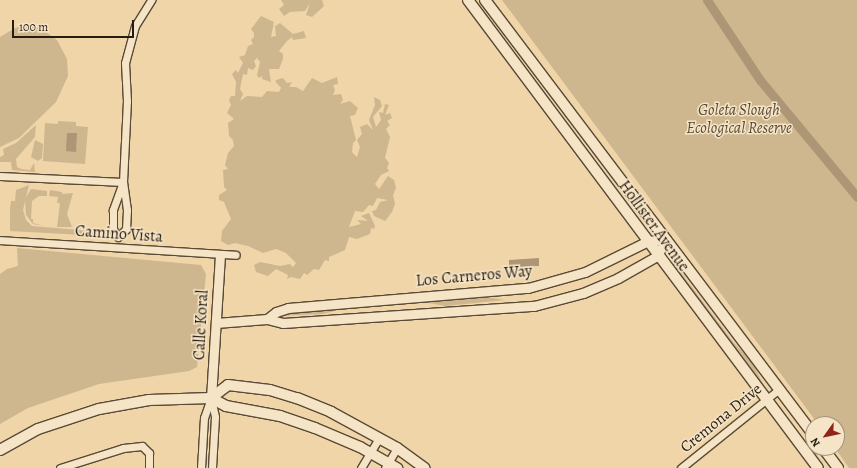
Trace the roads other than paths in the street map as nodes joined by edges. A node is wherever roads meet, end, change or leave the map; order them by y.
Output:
1 (151, 0) edge
2 (468, 0) edge
3 (485, 0) edge
4 (0, 176) edge
5 (122, 182) junction
6 (118, 237) junction
7 (666, 239) junction
8 (0, 240) edge
9 (648, 241) junction
10 (117, 248) junction
11 (220, 255) junction
12 (236, 256) dead end
13 (657, 256) junction
14 (409, 297) junction
15 (410, 313) junction
16 (267, 319) junction
17 (216, 323) junction
18 (778, 390) junction
19 (211, 398) junction
20 (766, 401) junction
21 (805, 424) edge
22 (379, 438) junction
23 (397, 448) junction
24 (0, 450) edge
25 (370, 453) junction
26 (829, 456) edge
27 (390, 466) edge
28 (60, 468) edge
29 (149, 468) edge
30 (201, 468) edge
31 (212, 468) edge
32 (361, 468) edge
33 (425, 468) edge
34 (681, 468) edge
35 (818, 468) edge
36 (838, 468) edge

1 - 5 street
2 - 9 main road, Hollister Avenue
3 - 7 main road, Hollister Avenue
4 - 5 street
5 - 6 street
5 - 6 street
6 - 10 street
7 - 9 street, Los Carneros Way
7 - 13 street
7 - 18 main road, Hollister Avenue
8 - 10 street, Camino Vista
9 - 13 main road, Hollister Avenue
9 - 14 street, Los Carneros Way
10 - 11 street, Camino Vista
11 - 12 street, Camino Vista
11 - 17 street, Calle Koral
13 - 15 street, Los Carneros Way
13 - 20 main road, Hollister Avenue
14 - 15 street
14 - 16 street, Los Carneros Way
15 - 16 street, Los Carneros Way
16 - 17 street, Los Carneros Way
17 - 19 street, Calle Koral
18 - 20 street, Cremona Drive
18 - 21 main road, Hollister Avenue
19 - 22 main road
19 - 24 main road
19 - 25 main road
19 - 30 street, Calle Koral
19 - 31 street, Calle Koral
20 - 34 street, Cremona Drive
20 - 35 main road, Hollister Avenue
22 - 23 main road
22 - 25 street
23 - 27 street
23 - 33 main road
25 - 27 main road
25 - 32 street
26 - 36 main road
28 - 29 street

